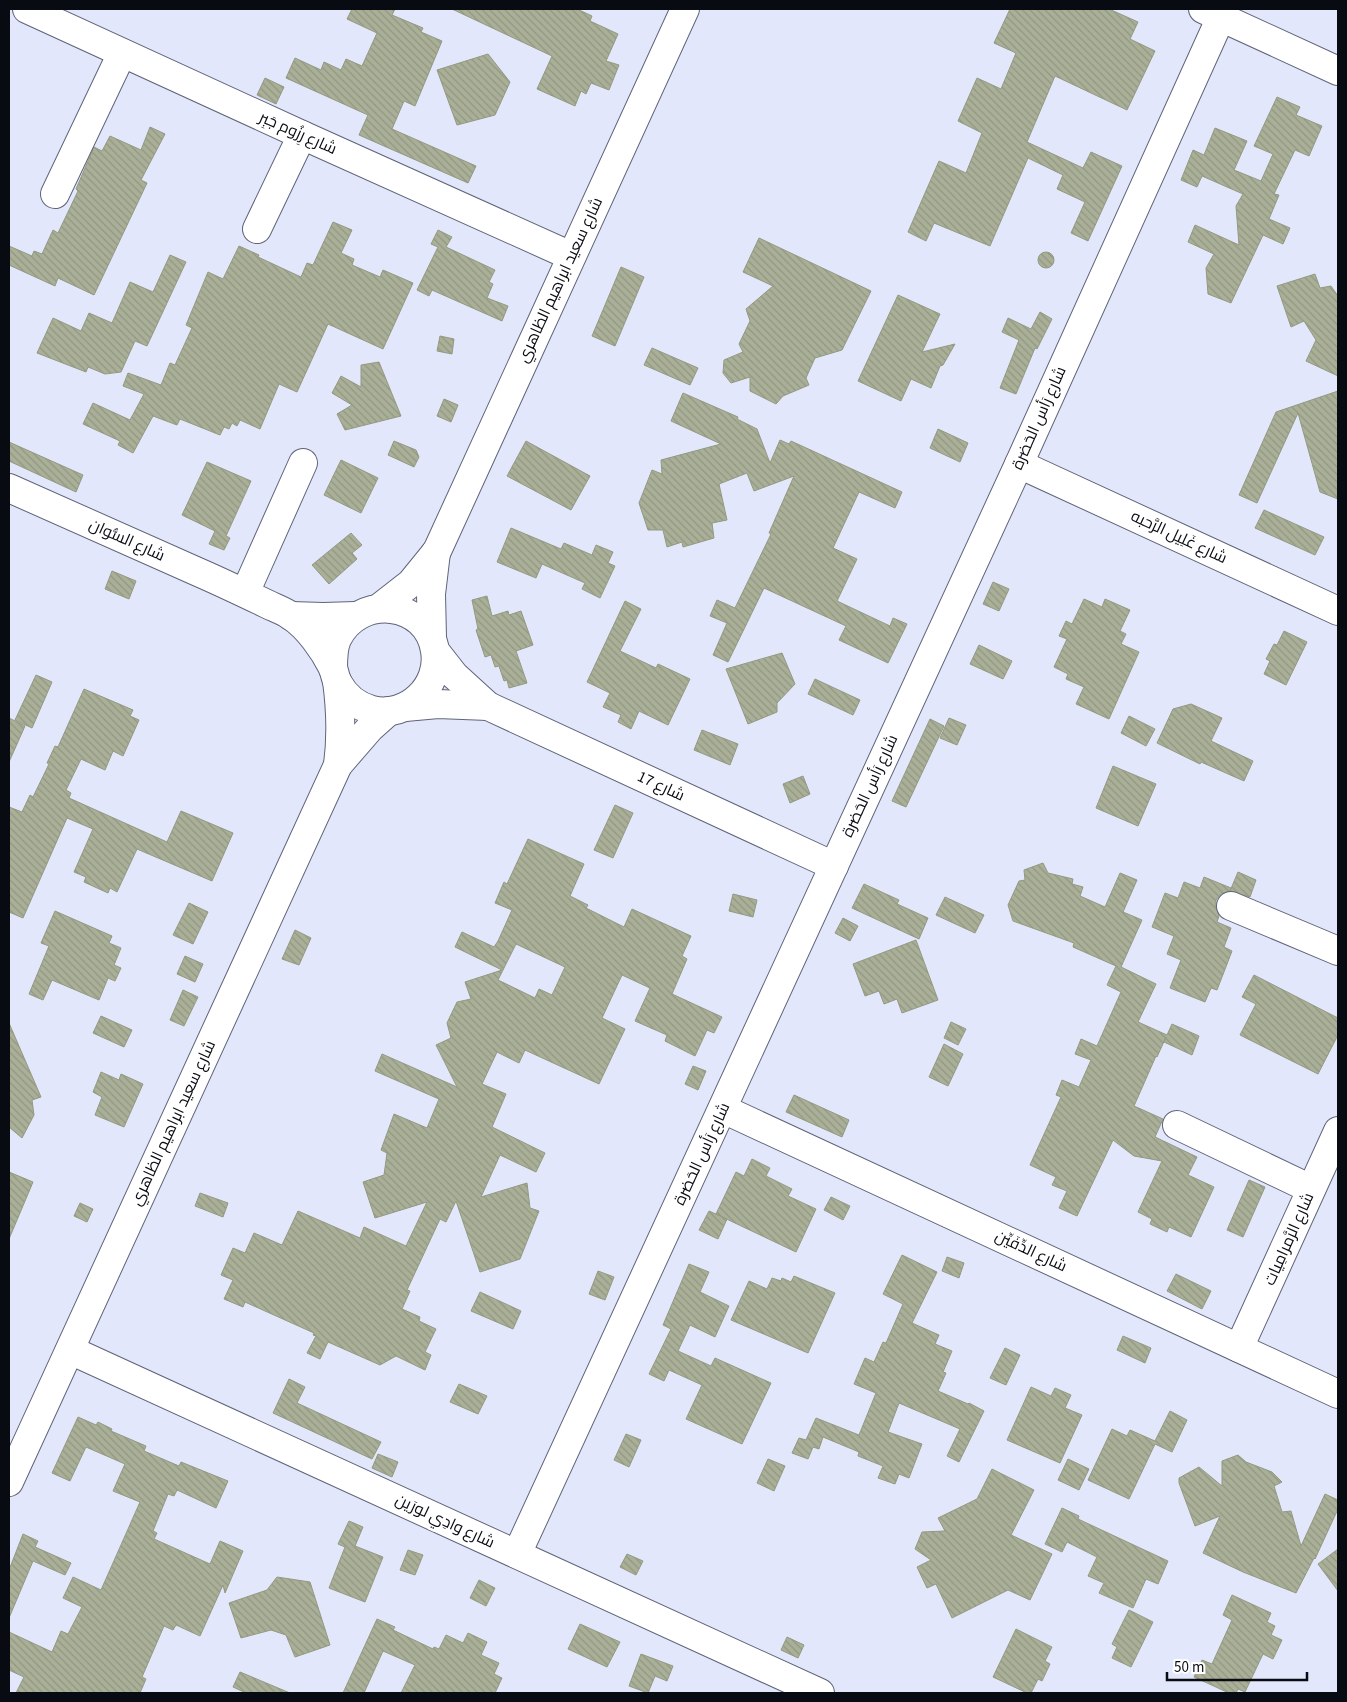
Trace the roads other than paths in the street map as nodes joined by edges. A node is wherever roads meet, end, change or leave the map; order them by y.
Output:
1 (27, 9) edge
2 (685, 9) edge
3 (1212, 13) edge
4 (122, 53) junction
5 (1338, 71) edge
6 (302, 135) junction
7 (55, 194) dead end
8 (257, 229) dead end
9 (571, 256) junction
10 (303, 463) dead end
11 (1019, 464) junction
12 (9, 488) edge
13 (437, 551) junction
14 (245, 593) junction
15 (1338, 611) edge
16 (368, 612) junction
17 (291, 616) junction
18 (434, 645) junction
19 (335, 675) junction
20 (488, 706) junction
21 (397, 709) junction
22 (338, 764) junction
23 (834, 866) junction
24 (1231, 906) dead end
25 (1338, 951) edge
26 (723, 1109) junction
27 (1177, 1125) dead end
28 (1338, 1131) edge
29 (1311, 1190) junction
30 (1239, 1348) junction
31 (70, 1350) junction
32 (1338, 1394) edge
33 (9, 1482) edge
34 (517, 1554) junction
35 (820, 1693) edge

1 - 4 street, شارع رِزُوم جَبِر
2 - 9 street, شارع سعيد ابراهيم الظاهري
3 - 5 street
3 - 11 street, شارع رَأس الحَضرة
4 - 6 street, شارع رِزُوم جَبِر
4 - 7 street
6 - 8 street
6 - 9 street, شارع رِزُوم جَبِر
9 - 13 street, شارع سعيد ابراهيم الظاهري
10 - 14 street
11 - 15 street, شارع غَلِيل الرَّحبه
11 - 23 street, شارع رَأس الحَضرة
12 - 14 street, شارع السُّوان
13 - 16 street, شارع سعيد ابراهيم الظاهري
13 - 18 street, شارع سعيد ابراهيم الظاهري
14 - 17 street, شارع السُّوان
16 - 17 street, شارع السُّوان
16 - 18 street
16 - 19 street
17 - 19 street, شارع السُّوان
18 - 20 street, شارع 17
18 - 21 street
19 - 21 street
19 - 22 street, شارع سعيد ابراهيم الظاهري
20 - 21 street, شارع 17
20 - 23 street, شارع 17
21 - 22 street, شارع سعيد ابراهيم الظاهري
22 - 31 street, شارع سعيد ابراهيم الظاهري
23 - 26 street, شارع رَأس الحَضرة
24 - 25 street
26 - 30 street, شارع الدِّفَيِّن
26 - 34 street, شارع رَأس الحَضرة
27 - 29 street
28 - 29 street, شارع الرَّمرامِيات
29 - 30 street, شارع الرَّمرامِيات
30 - 32 street, شارع الدِّفَيِّن
31 - 33 street, شارع سعيد ابراهيم الظاهري
31 - 34 street, شارع وادِي لورَين
34 - 35 street, شارع وادِي لورَين

